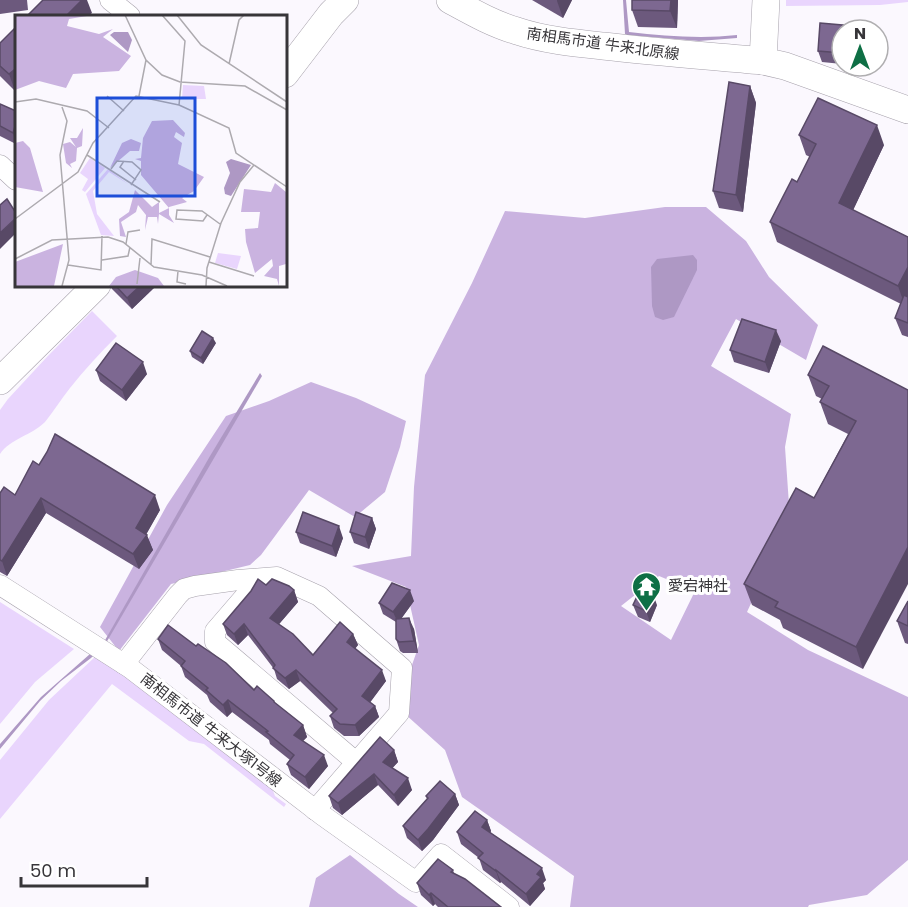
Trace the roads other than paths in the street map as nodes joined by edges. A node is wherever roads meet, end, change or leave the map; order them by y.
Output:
1 (110, 0) edge
2 (345, 0) edge
3 (450, 0) edge
4 (766, 0) edge
5 (129, 15) edge
6 (763, 61) junction
7 (286, 73) edge
8 (908, 110) edge
9 (0, 165) edge
10 (15, 179) edge
11 (95, 286) edge
12 (0, 381) edge
13 (255, 579) junction
14 (0, 585) edge
15 (124, 664) junction
16 (356, 762) junction
17 (315, 810) junction
18 (509, 907) edge

1 - 5 street
2 - 7 street
3 - 6 street, 南相馬市道 牛来北原線
4 - 6 street
6 - 8 street, 南相馬市道 牛来北原線
9 - 10 street
11 - 12 street
13 - 15 street
13 - 16 street
13 - 16 street
14 - 15 street, 南相馬市道 牛来大塚1号線
15 - 17 street, 南相馬市道 牛来大塚1号線
16 - 17 street
17 - 18 street, 南相馬市道 牛来大塚1号線

